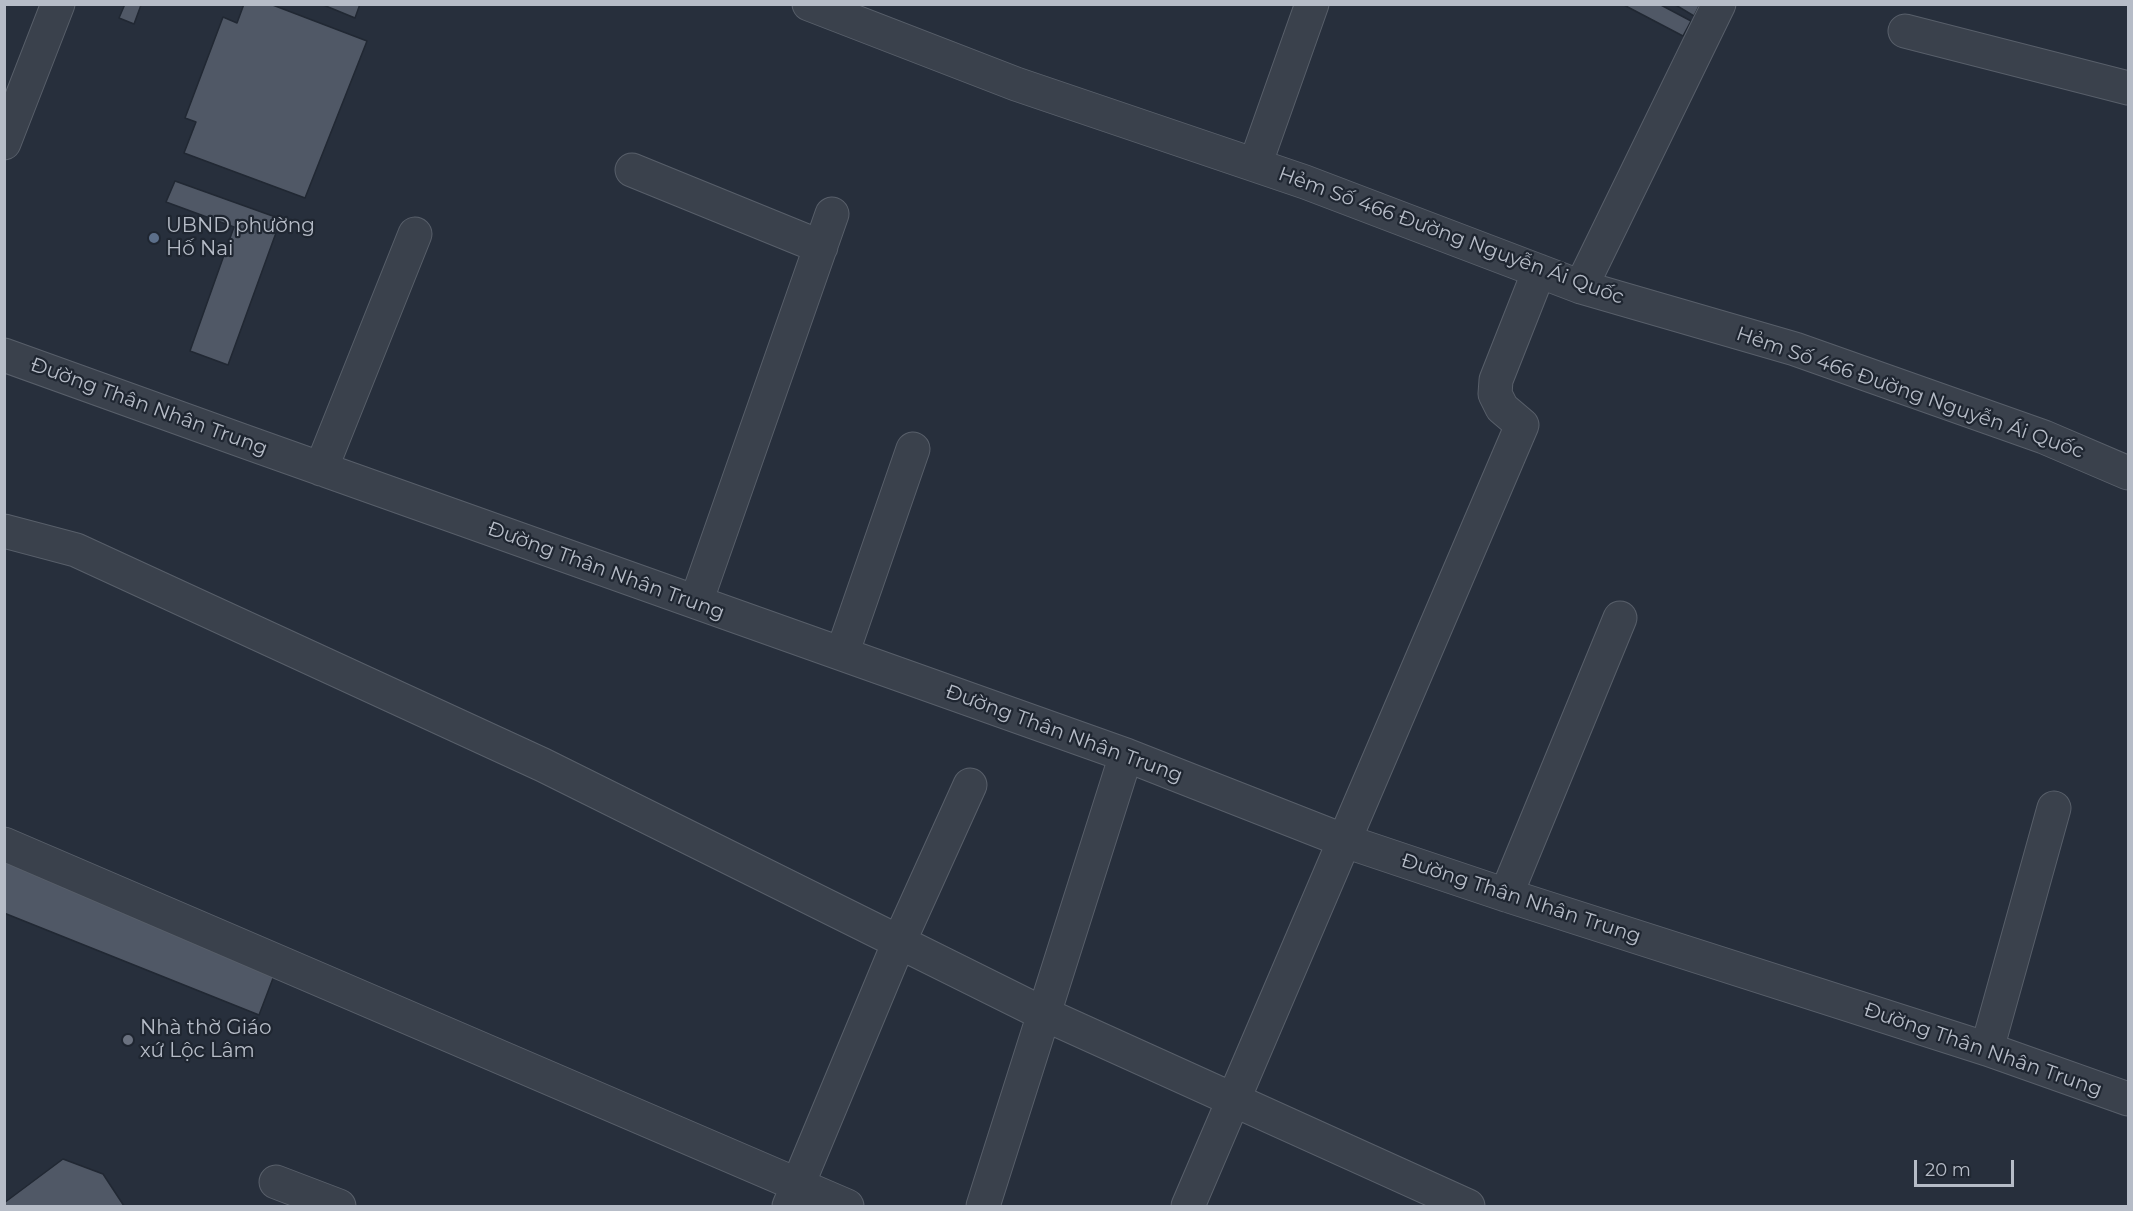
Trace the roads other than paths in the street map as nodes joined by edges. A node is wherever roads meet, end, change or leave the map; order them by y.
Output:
1 (58, 4) edge
2 (808, 4) edge
3 (1312, 4) edge
4 (1719, 4) edge
5 (1905, 31) dead end
6 (2128, 88) edge
7 (4, 143) edge
8 (1255, 165) junction
9 (632, 170) dead end
10 (832, 214) dead end
11 (415, 234) dead end
12 (820, 247) junction
13 (1539, 271) junction
14 (1581, 287) junction
15 (4, 355) edge
16 (913, 449) dead end
17 (321, 469) junction
18 (2128, 473) edge
19 (4, 531) edge
20 (696, 602) junction
21 (1620, 618) dead end
22 (842, 654) junction
23 (1126, 755) junction
24 (970, 785) dead end
25 (2054, 808) dead end
26 (1345, 841) junction
27 (4, 844) edge
28 (1506, 895) junction
29 (899, 942) junction
30 (1044, 1014) junction
31 (1987, 1049) junction
32 (2128, 1099) edge
33 (1233, 1100) junction
34 (276, 1182) dead end
35 (793, 1196) edge
36 (339, 1206) edge
37 (847, 1206) edge
38 (983, 1206) edge
39 (1188, 1206) edge
40 (1468, 1206) edge

1 - 7 street
2 - 8 street, Hẻm Số 466 Đường Nguyễn Ái Quốc
3 - 8 street
4 - 14 street
5 - 6 street
8 - 13 street, Hẻm Số 466 Đường Nguyễn Ái Quốc
9 - 12 street
10 - 12 street
11 - 17 street
12 - 20 street
13 - 14 street, Hẻm Số 466 Đường Nguyễn Ái Quốc
13 - 26 street
14 - 18 street, Hẻm Số 466 Đường Nguyễn Ái Quốc
15 - 17 street, Đường Thân Nhân Trung
16 - 22 street
17 - 20 street, Đường Thân Nhân Trung
19 - 29 street
20 - 22 street, Đường Thân Nhân Trung
21 - 28 street
22 - 23 street, Đường Thân Nhân Trung
23 - 26 street, Đường Thân Nhân Trung
23 - 30 street
24 - 29 street
25 - 31 street
26 - 28 street, Đường Thân Nhân Trung
26 - 33 street
27 - 35 street
28 - 31 street, Đường Thân Nhân Trung
29 - 30 street
29 - 35 street
30 - 33 street
30 - 38 street
31 - 32 street, Đường Thân Nhân Trung
33 - 39 street
33 - 40 street
34 - 36 street
35 - 37 street

